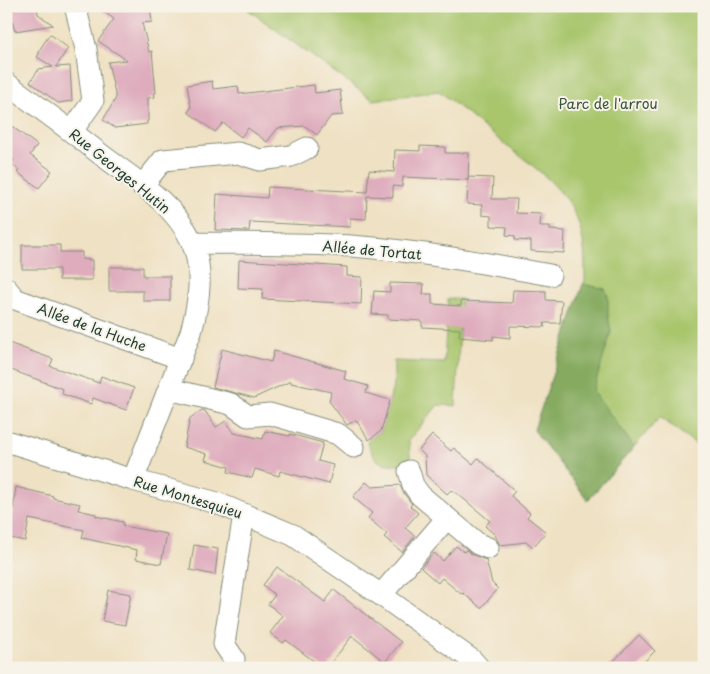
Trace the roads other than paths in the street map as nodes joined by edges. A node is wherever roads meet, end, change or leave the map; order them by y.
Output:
1 (75, 6) edge
2 (6, 82) edge
3 (72, 132) junction
4 (307, 148) dead end
5 (142, 186) junction
6 (192, 243) junction
7 (550, 275) dead end
8 (6, 288) edge
9 (181, 359) junction
10 (169, 389) junction
11 (6, 440) edge
12 (354, 446) dead end
13 (409, 471) dead end
14 (133, 480) junction
15 (244, 514) junction
16 (447, 518) junction
17 (488, 548) dead end
18 (381, 594) junction
19 (234, 659) dead end
20 (479, 668) edge

1 - 3 street
2 - 3 street, Rue Georges Hutin
3 - 5 street, Rue Georges Hutin
4 - 5 street
5 - 6 street, Rue Georges Hutin
6 - 7 street, Allée de Tortat
6 - 9 street, Rue Georges Hutin
8 - 9 street, Allée de la Huche
9 - 10 street, Rue Georges Hutin
10 - 12 street
10 - 14 street, Rue Georges Hutin
11 - 14 street, Rue Montesquieu
13 - 16 street
14 - 15 street, Rue Montesquieu
15 - 18 street, Rue Montesquieu
15 - 19 street
16 - 17 street
16 - 18 street
18 - 20 street, Rue Montesquieu

